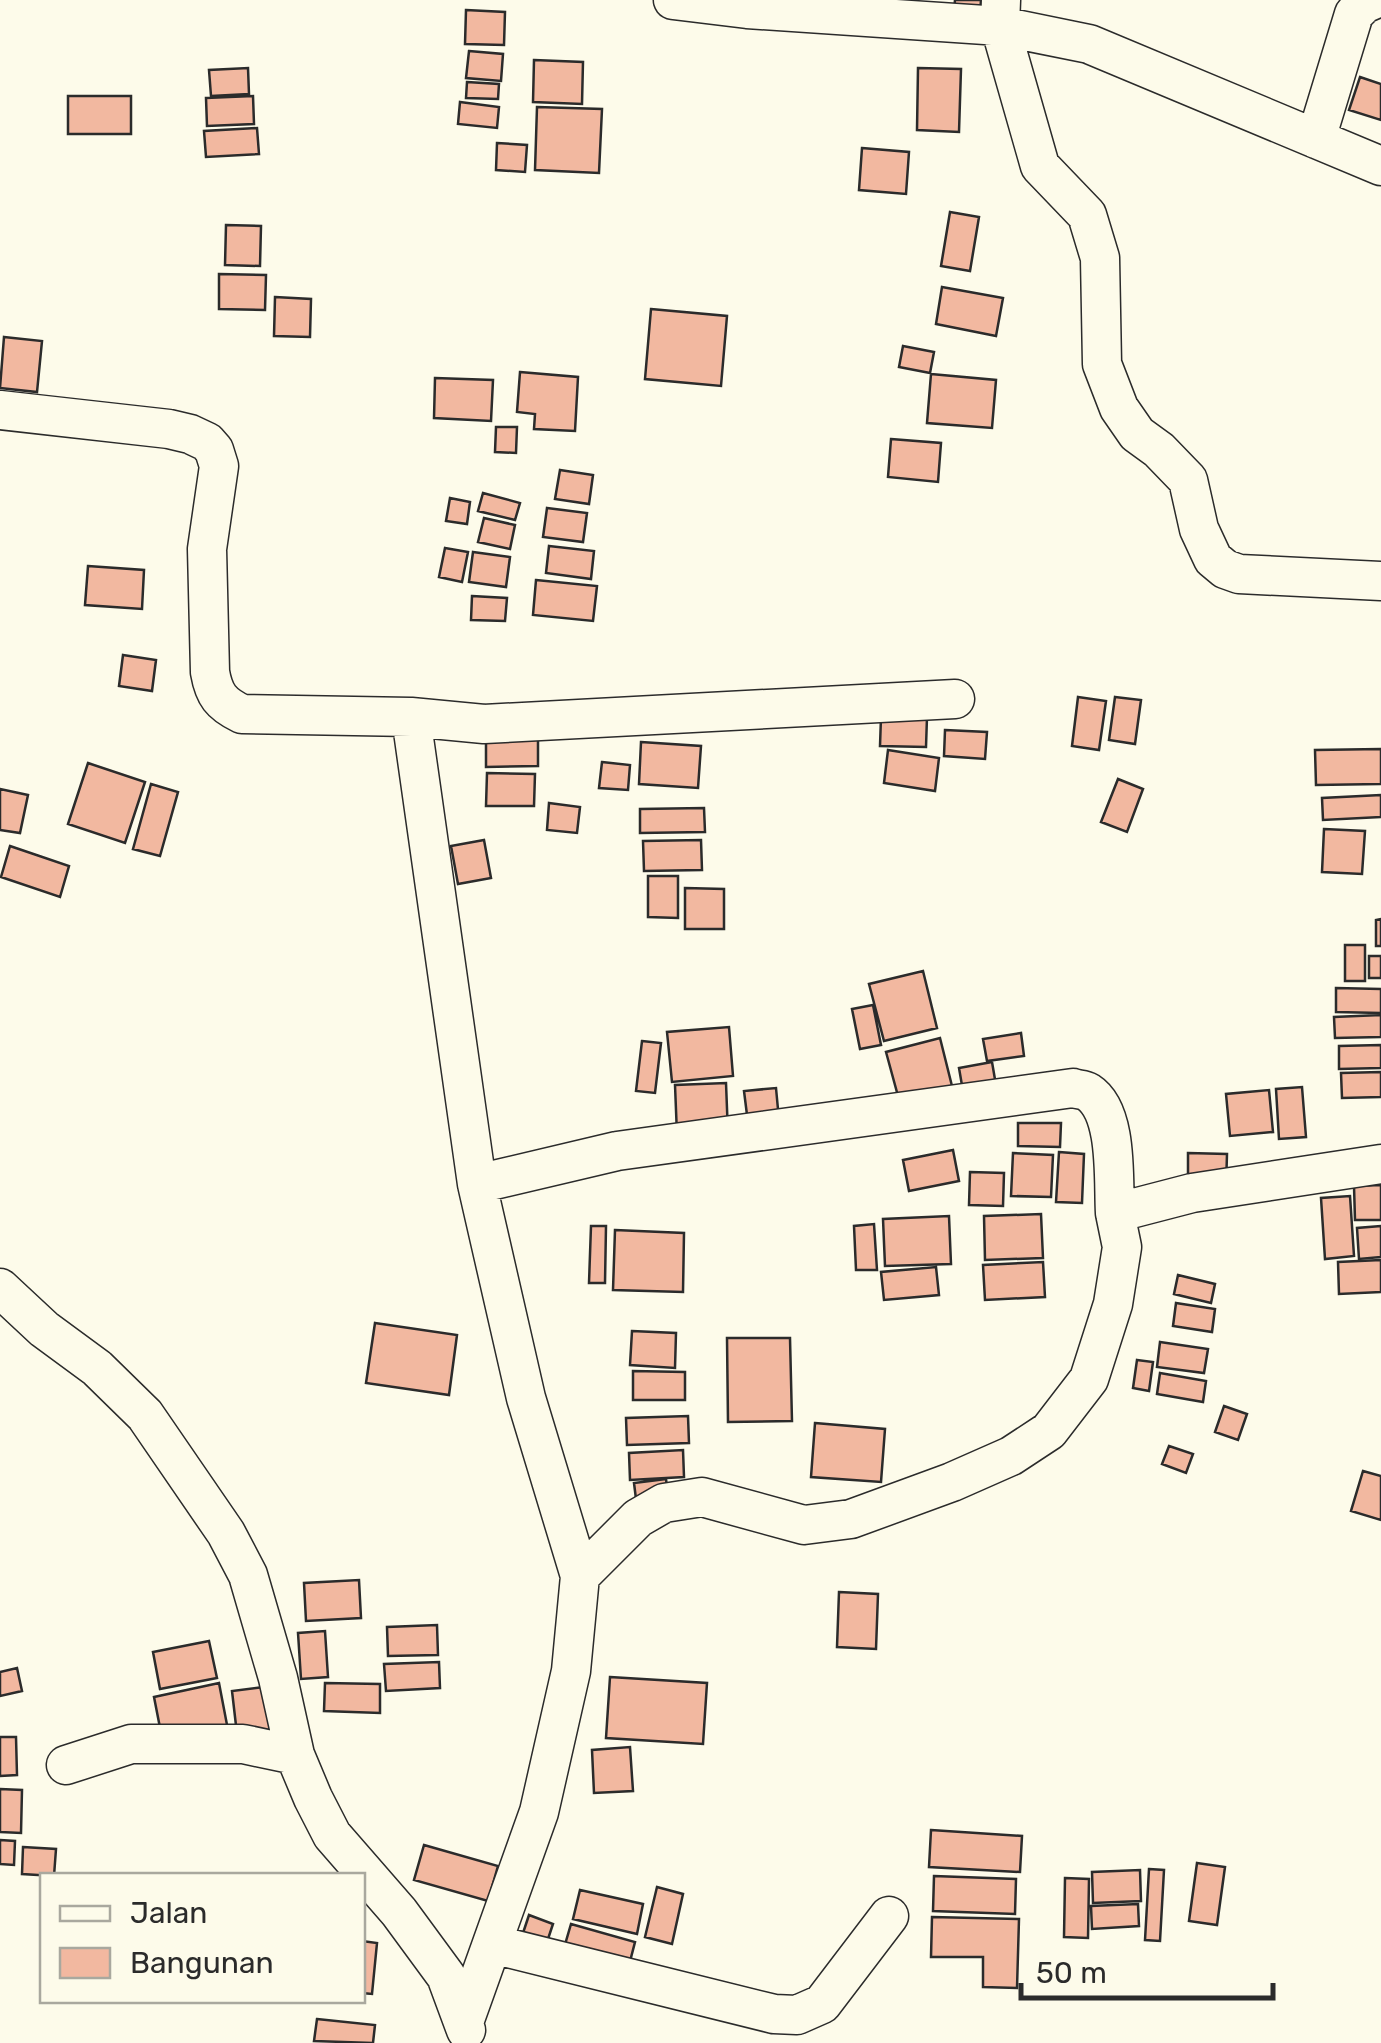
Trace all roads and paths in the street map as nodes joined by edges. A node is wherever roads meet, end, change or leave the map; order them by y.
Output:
1 (672, 0) edge
2 (1373, 0) edge
3 (1001, 13) edge
4 (1316, 139) junction
5 (1381, 166) edge
6 (0, 410) edge
7 (1381, 581) edge
8 (955, 699) dead end
9 (411, 717) junction
10 (1381, 1164) edge
11 (477, 1184) junction
12 (1115, 1213) junction
13 (0, 1288) edge
14 (580, 1576) junction
15 (295, 1755) junction
16 (66, 1765) dead end
17 (889, 1916) dead end
18 (492, 1944) junction
19 (466, 2032) edge

1 - 3 street
2 - 4 street
3 - 4 street
3 - 7 street
4 - 5 street
6 - 9 street
8 - 9 street
9 - 11 street
10 - 12 street
11 - 12 street
11 - 14 street
12 - 14 street
13 - 15 street
14 - 18 street
15 - 16 street
15 - 19 street
17 - 18 street
18 - 19 street

